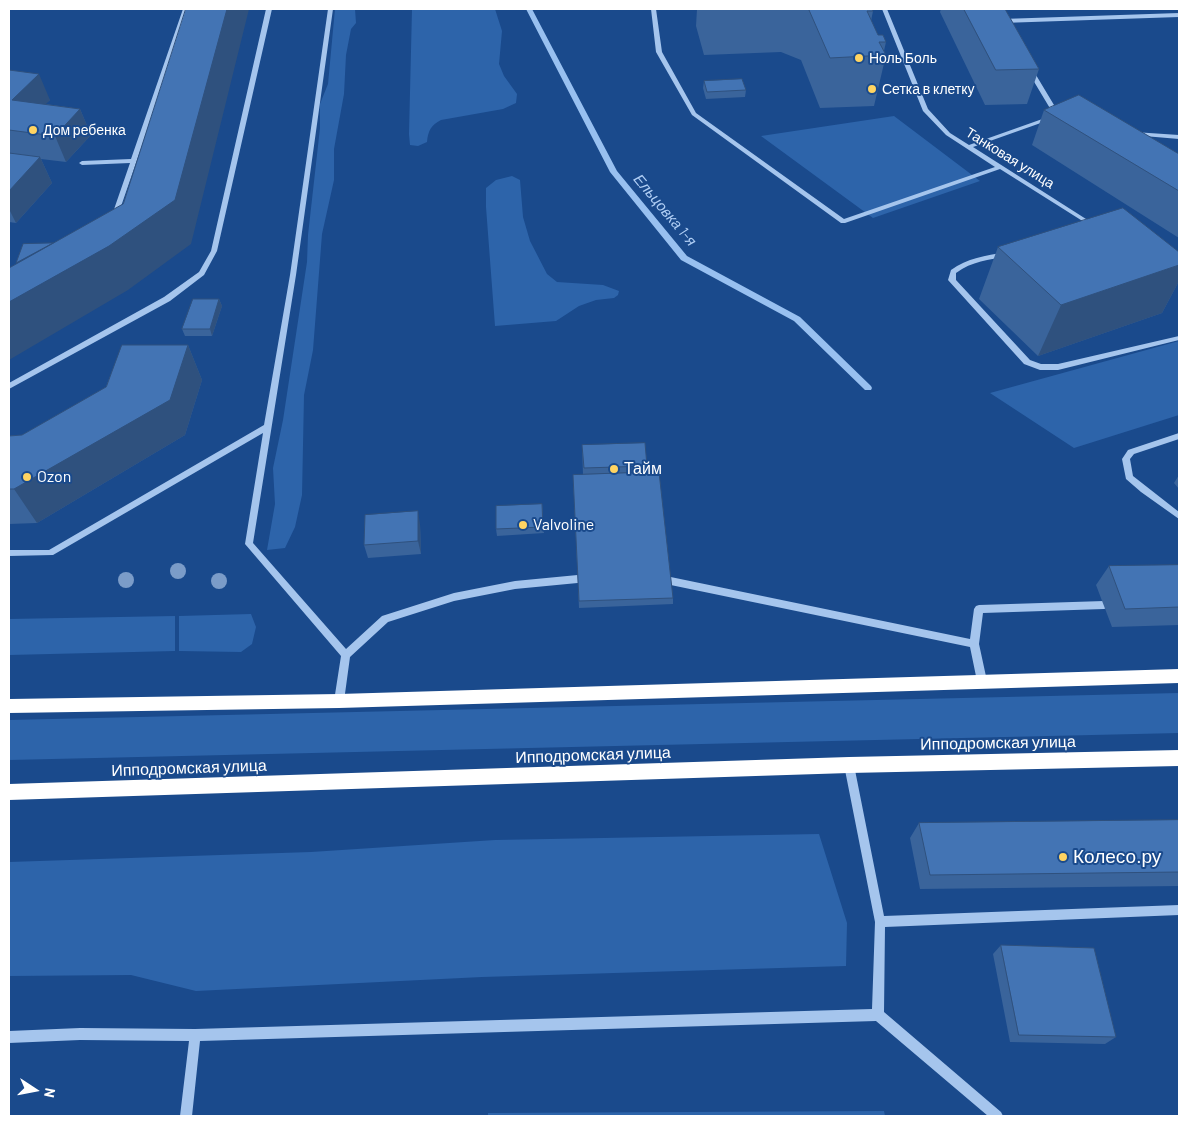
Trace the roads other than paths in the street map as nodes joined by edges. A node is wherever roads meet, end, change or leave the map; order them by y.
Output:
1 (186, 9) edge
2 (269, 9) edge
3 (330, 9) edge
4 (653, 9) edge
5 (885, 9) edge
6 (1179, 15) edge
7 (1006, 30) edge
8 (1026, 64) edge
9 (1057, 116) junction
10 (1066, 119) edge
11 (1131, 133) edge
12 (1179, 137) edge
13 (968, 147) junction
14 (134, 161) junction
15 (82, 162) dead end
16 (1000, 167) junction
17 (112, 226) edge
18 (1097, 228) edge
19 (1016, 251) edge
20 (1179, 338) edge
21 (9, 386) edge
22 (268, 427) junction
23 (1179, 436) edge
24 (1179, 516) edge
25 (9, 553) edge
26 (599, 578) edge
27 (646, 579) edge
28 (1104, 605) dead end
29 (974, 644) junction
30 (346, 655) junction
31 (1179, 676) edge
32 (982, 681) junction
33 (339, 701) junction
34 (9, 706) edge
35 (1179, 758) edge
36 (849, 765) junction
37 (9, 792) edge
38 (1179, 910) edge
39 (880, 922) junction
40 (878, 1015) junction
41 (195, 1035) junction
42 (9, 1038) edge
43 (186, 1116) edge
44 (997, 1116) edge

1 - 14 street
2 - 21 street
3 - 22 street
4 - 16 street
5 - 13 street, Танковая улица
6 - 7 street
8 - 9 street
9 - 10 street
9 - 13 street
11 - 12 street
13 - 16 street, Танковая улица
14 - 15 street
14 - 17 street
16 - 18 street, Танковая улица
19 - 20 street
22 - 25 street
22 - 30 street
23 - 24 street
26 - 30 street
27 - 29 street
28 - 29 street
29 - 32 street
30 - 33 street
31 - 32 highway
32 - 33 highway
33 - 34 highway
35 - 36 highway, Ипподромская улица
36 - 37 highway, Ипподромская улица
36 - 39 street
38 - 39 street
39 - 40 street
40 - 41 street
40 - 44 street
41 - 42 street
41 - 43 street

